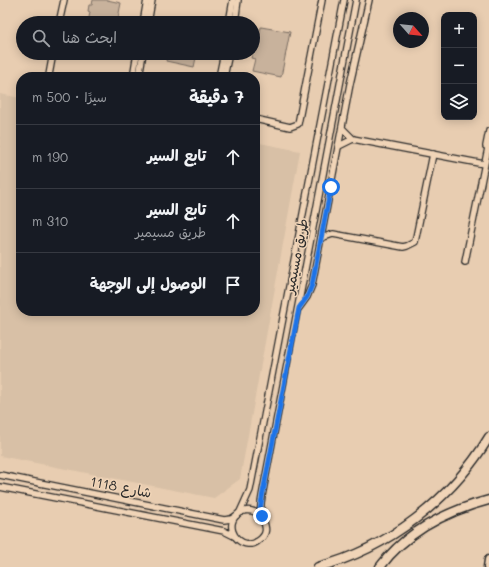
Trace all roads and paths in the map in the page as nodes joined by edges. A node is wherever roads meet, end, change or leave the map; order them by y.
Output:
1 (64, 0) edge
2 (147, 0) edge
3 (152, 0) edge
4 (232, 0) edge
5 (238, 0) edge
6 (322, 0) edge
7 (344, 0) edge
8 (356, 0) edge
9 (368, 0) edge
10 (61, 16) edge
11 (144, 16) edge
12 (149, 16) edge
13 (230, 16) edge
14 (236, 16) edge
15 (52, 60) edge
16 (137, 60) edge
17 (142, 60) edge
18 (223, 60) edge
19 (228, 60) edge
20 (49, 72) edge
21 (134, 72) edge
22 (140, 72) edge
23 (220, 72) edge
24 (225, 72) edge
25 (350, 84) junction
26 (337, 103) junction
27 (260, 120) edge
28 (342, 128) junction
29 (489, 131) edge
30 (353, 139) junction
31 (489, 143) edge
32 (339, 146) junction
33 (329, 148) junction
34 (433, 154) junction
35 (486, 155) junction
36 (484, 164) junction
37 (335, 166) junction
38 (323, 225) junction
39 (333, 234) junction
40 (321, 238) junction
41 (465, 262) dead end
42 (299, 308) junction
43 (489, 437) edge
44 (0, 475) edge
45 (0, 487) edge
46 (489, 500) edge
47 (238, 514) junction
48 (262, 516) junction
49 (234, 536) junction
50 (489, 560) edge
51 (318, 567) edge
52 (380, 567) edge
53 (488, 567) edge

1 - 10 street
2 - 11 street
3 - 12 street
4 - 13 street
5 - 14 street
6 - 27 street
7 - 47 street, طريق مسيمير
8 - 26 street, طريق مسيمير
9 - 25 street
15 - 20 street
16 - 21 street
17 - 22 street
18 - 23 street
19 - 24 street
25 - 26 street
25 - 28 street
26 - 33 street, طريق مسيمير
28 - 30 street
28 - 32 street
29 - 35 street
30 - 32 street
30 - 34 street
31 - 35 street
32 - 37 street
33 - 37 street
33 - 42 street, طريق مسيمير
34 - 36 street
34 - 39 street
35 - 36 street
36 - 41 street
37 - 38 street
38 - 39 street
38 - 40 street
39 - 40 street
40 - 42 street
42 - 48 street, طريق مسيمير
43 - 51 highway
44 - 47 street, شارع 1118
45 - 49 street, شارع 1118
46 - 52 highway
47 - 48 street
47 - 49 street
48 - 49 street
50 - 53 highway

